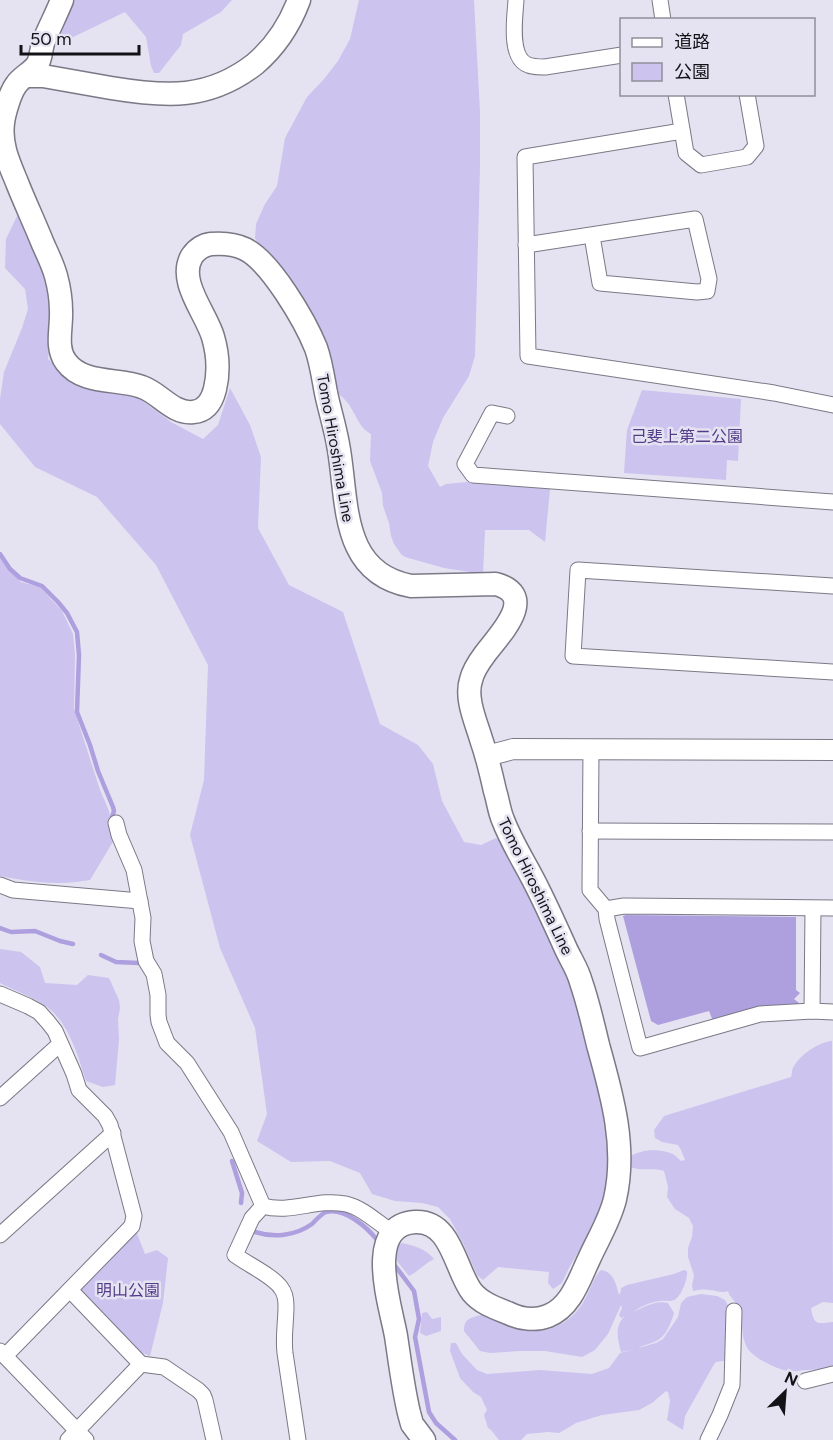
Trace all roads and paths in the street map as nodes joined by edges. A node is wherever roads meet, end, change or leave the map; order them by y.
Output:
1 (62, 0) edge
2 (299, 0) edge
3 (516, 0) edge
4 (660, 0) edge
5 (663, 18) edge
6 (620, 55) edge
7 (27, 76) junction
8 (675, 96) edge
9 (747, 96) edge
10 (682, 131) junction
11 (592, 236) junction
12 (526, 245) junction
13 (833, 405) edge
14 (507, 416) dead end
15 (833, 502) edge
16 (833, 586) edge
17 (833, 672) edge
18 (591, 748) junction
19 (833, 750) edge
20 (487, 756) junction
21 (116, 823) dead end
22 (590, 831) junction
23 (833, 832) edge
24 (0, 885) edge
25 (140, 901) junction
26 (606, 909) junction
27 (813, 909) junction
28 (833, 909) edge
29 (0, 994) edge
30 (812, 1011) junction
31 (833, 1012) edge
32 (60, 1044) junction
33 (0, 1098) edge
34 (113, 1133) junction
35 (263, 1206) junction
36 (393, 1233) junction
37 (0, 1235) edge
38 (70, 1290) junction
39 (734, 1311) dead end
40 (2, 1353) edge
41 (141, 1364) junction
42 (833, 1374) edge
43 (805, 1381) dead end
44 (77, 1437) edge
45 (214, 1440) edge
46 (298, 1440) edge
47 (424, 1440) edge
48 (708, 1440) edge

1 - 7 main road, Tomo Hiroshima Line
2 - 7 main road
3 - 6 street
4 - 5 street
7 - 20 main road, Tomo Hiroshima Line
8 - 10 street
9 - 10 street
10 - 12 street
11 - 11 street
11 - 12 street
12 - 13 street
14 - 15 street
16 - 17 street
18 - 19 street
18 - 20 street
18 - 22 street
20 - 36 main road, Tomo Hiroshima Line
21 - 25 street
22 - 23 street
22 - 26 street
24 - 25 street
25 - 35 street
26 - 27 street
26 - 30 street
27 - 28 street
27 - 30 street
29 - 32 street
30 - 31 street
32 - 33 street
32 - 34 street
34 - 37 street
34 - 38 street
35 - 36 street
35 - 46 street
36 - 47 main road
38 - 40 street
38 - 41 street
39 - 48 street
40 - 44 street
41 - 44 street
41 - 45 street
42 - 43 street

